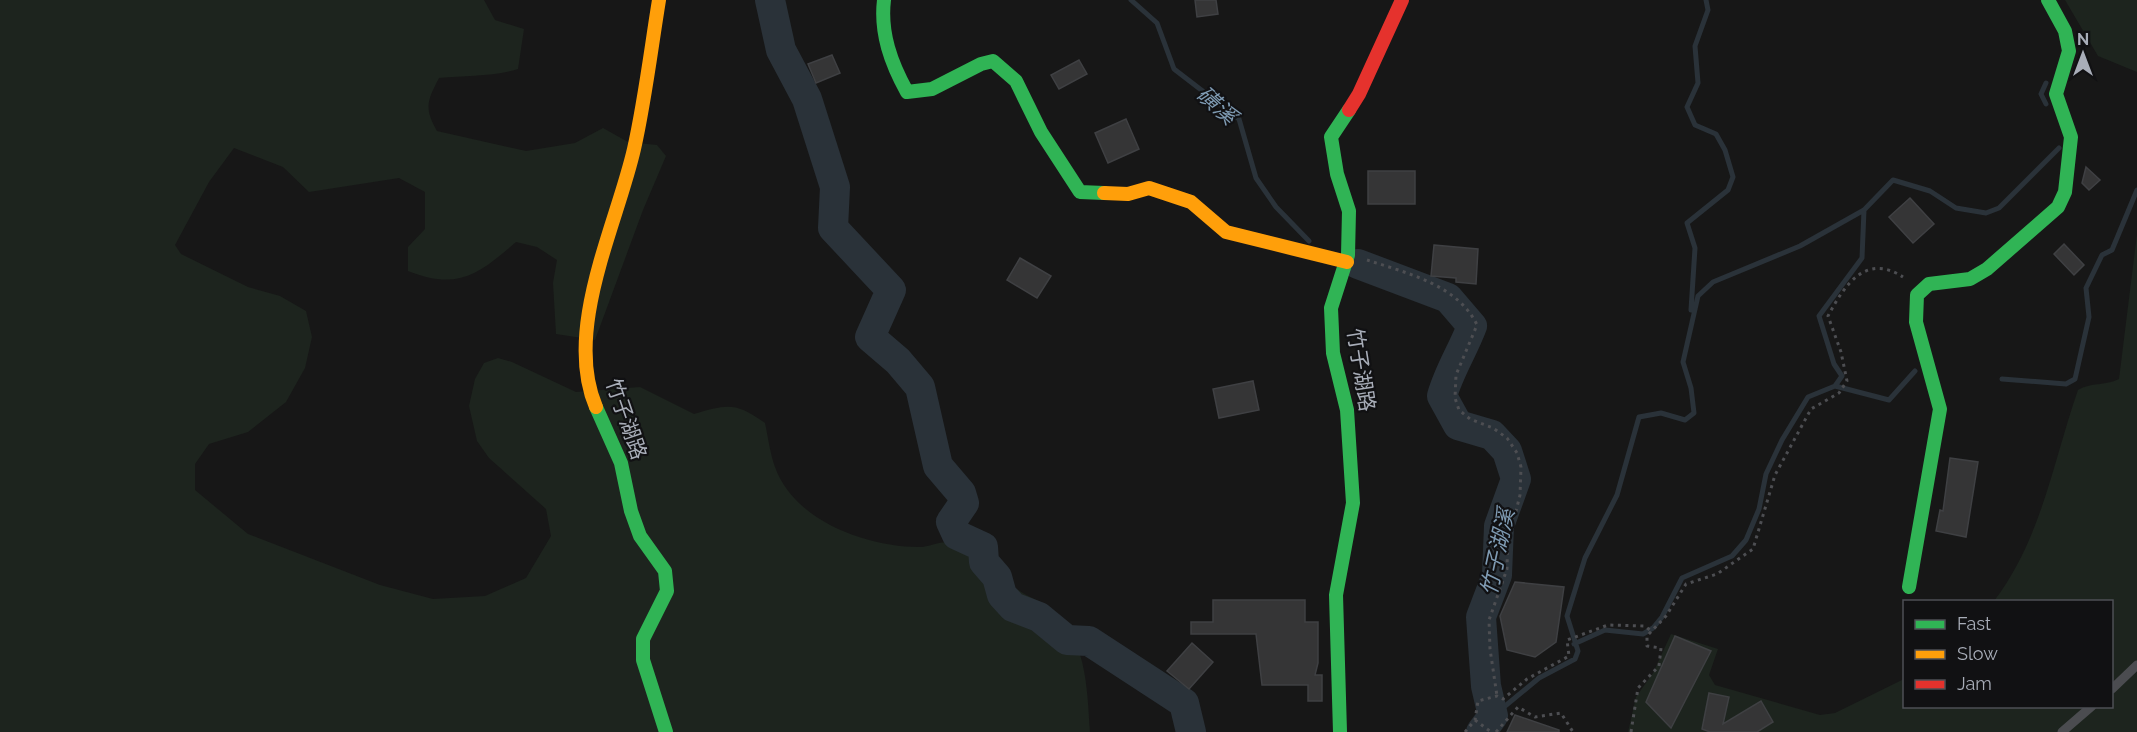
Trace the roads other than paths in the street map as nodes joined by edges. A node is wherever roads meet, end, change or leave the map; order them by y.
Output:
1 (659, 0) edge
2 (884, 0) edge
3 (1402, 0) edge
4 (2048, 0) edge
5 (1347, 258) junction
6 (1909, 587) dead end
7 (2137, 665) edge
8 (2113, 688) edge
9 (2090, 708) edge
10 (666, 732) edge
11 (1340, 732) edge
12 (2062, 732) edge

1 - 10 street, 竹子湖路
2 - 5 street
3 - 5 street, 竹子湖路
4 - 6 street
5 - 11 street, 竹子湖路
7 - 8 lane
9 - 12 lane

